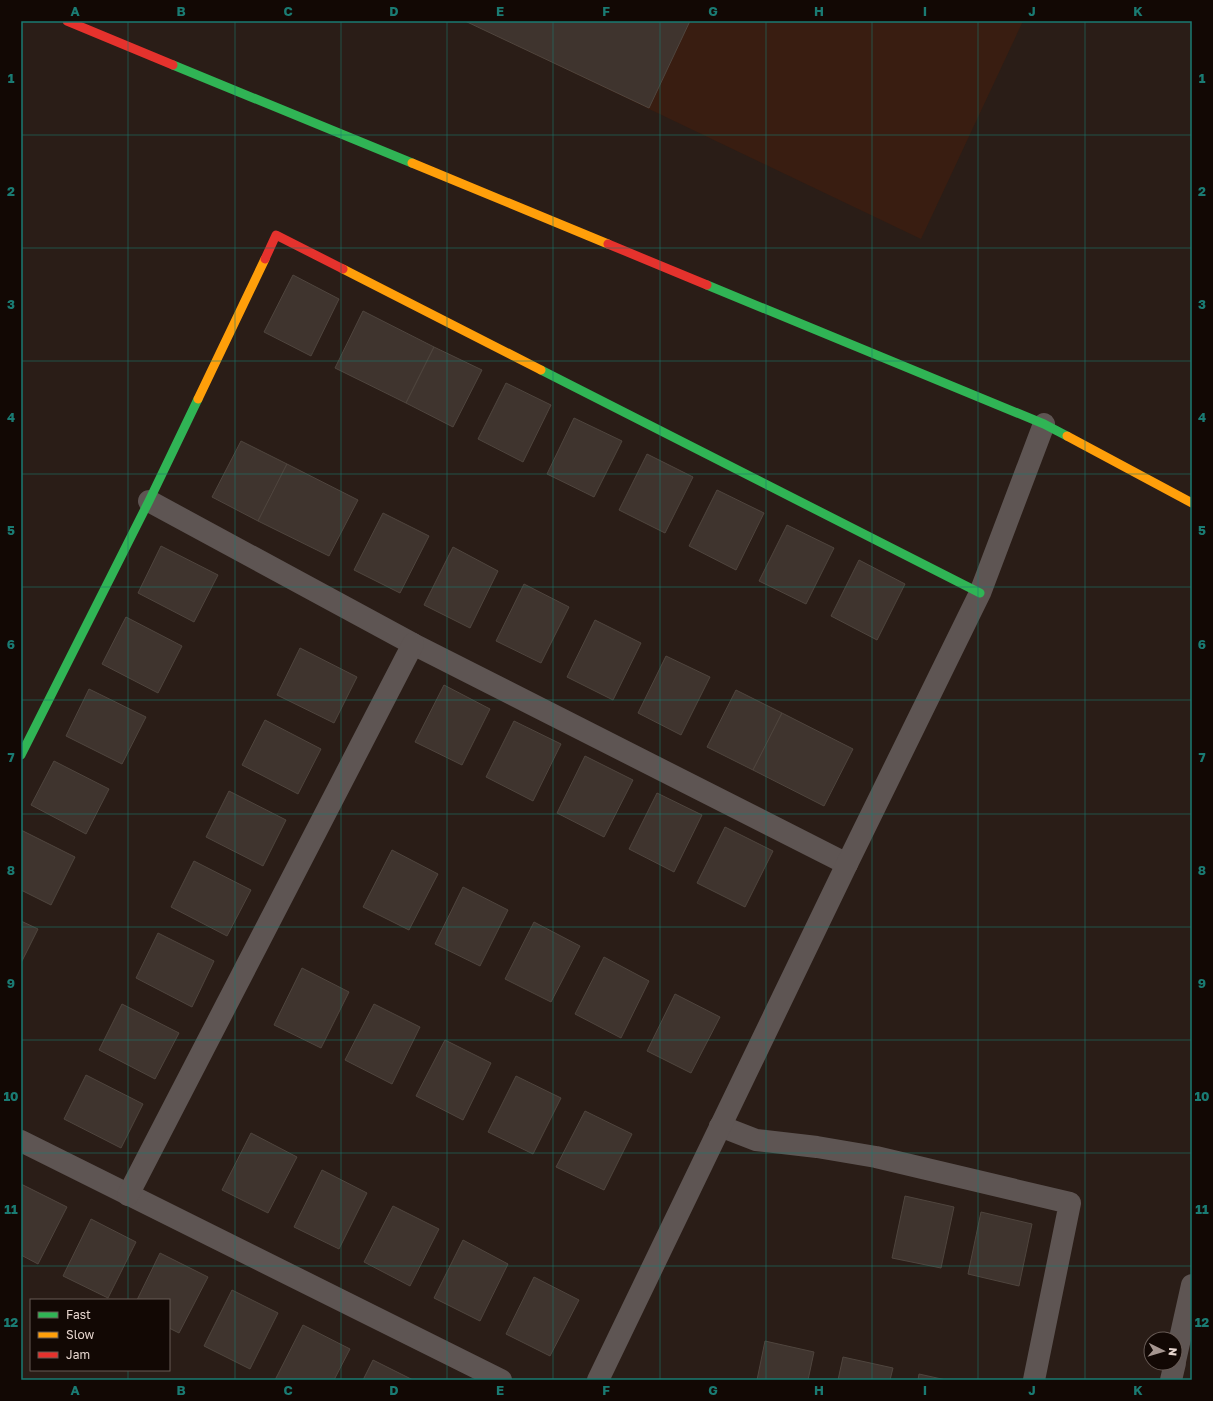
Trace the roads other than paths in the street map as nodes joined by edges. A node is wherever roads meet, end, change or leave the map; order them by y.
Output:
1 (68, 21) edge
2 (1044, 424) junction
3 (149, 501) junction
4 (1192, 503) edge
5 (980, 593) junction
6 (413, 644) junction
7 (21, 755) edge
8 (847, 864) junction
9 (720, 1126) junction
10 (21, 1141) edge
11 (128, 1196) junction
12 (1192, 1285) edge
13 (1182, 1331) edge
14 (501, 1380) edge
15 (598, 1380) edge
16 (1034, 1380) edge

1 - 2 street
2 - 4 street
2 - 5 street
3 - 5 street
3 - 6 street
3 - 7 street
5 - 8 street
6 - 8 street
6 - 11 street
8 - 9 street
9 - 15 street
9 - 16 street
10 - 11 street
11 - 14 street
12 - 13 street

